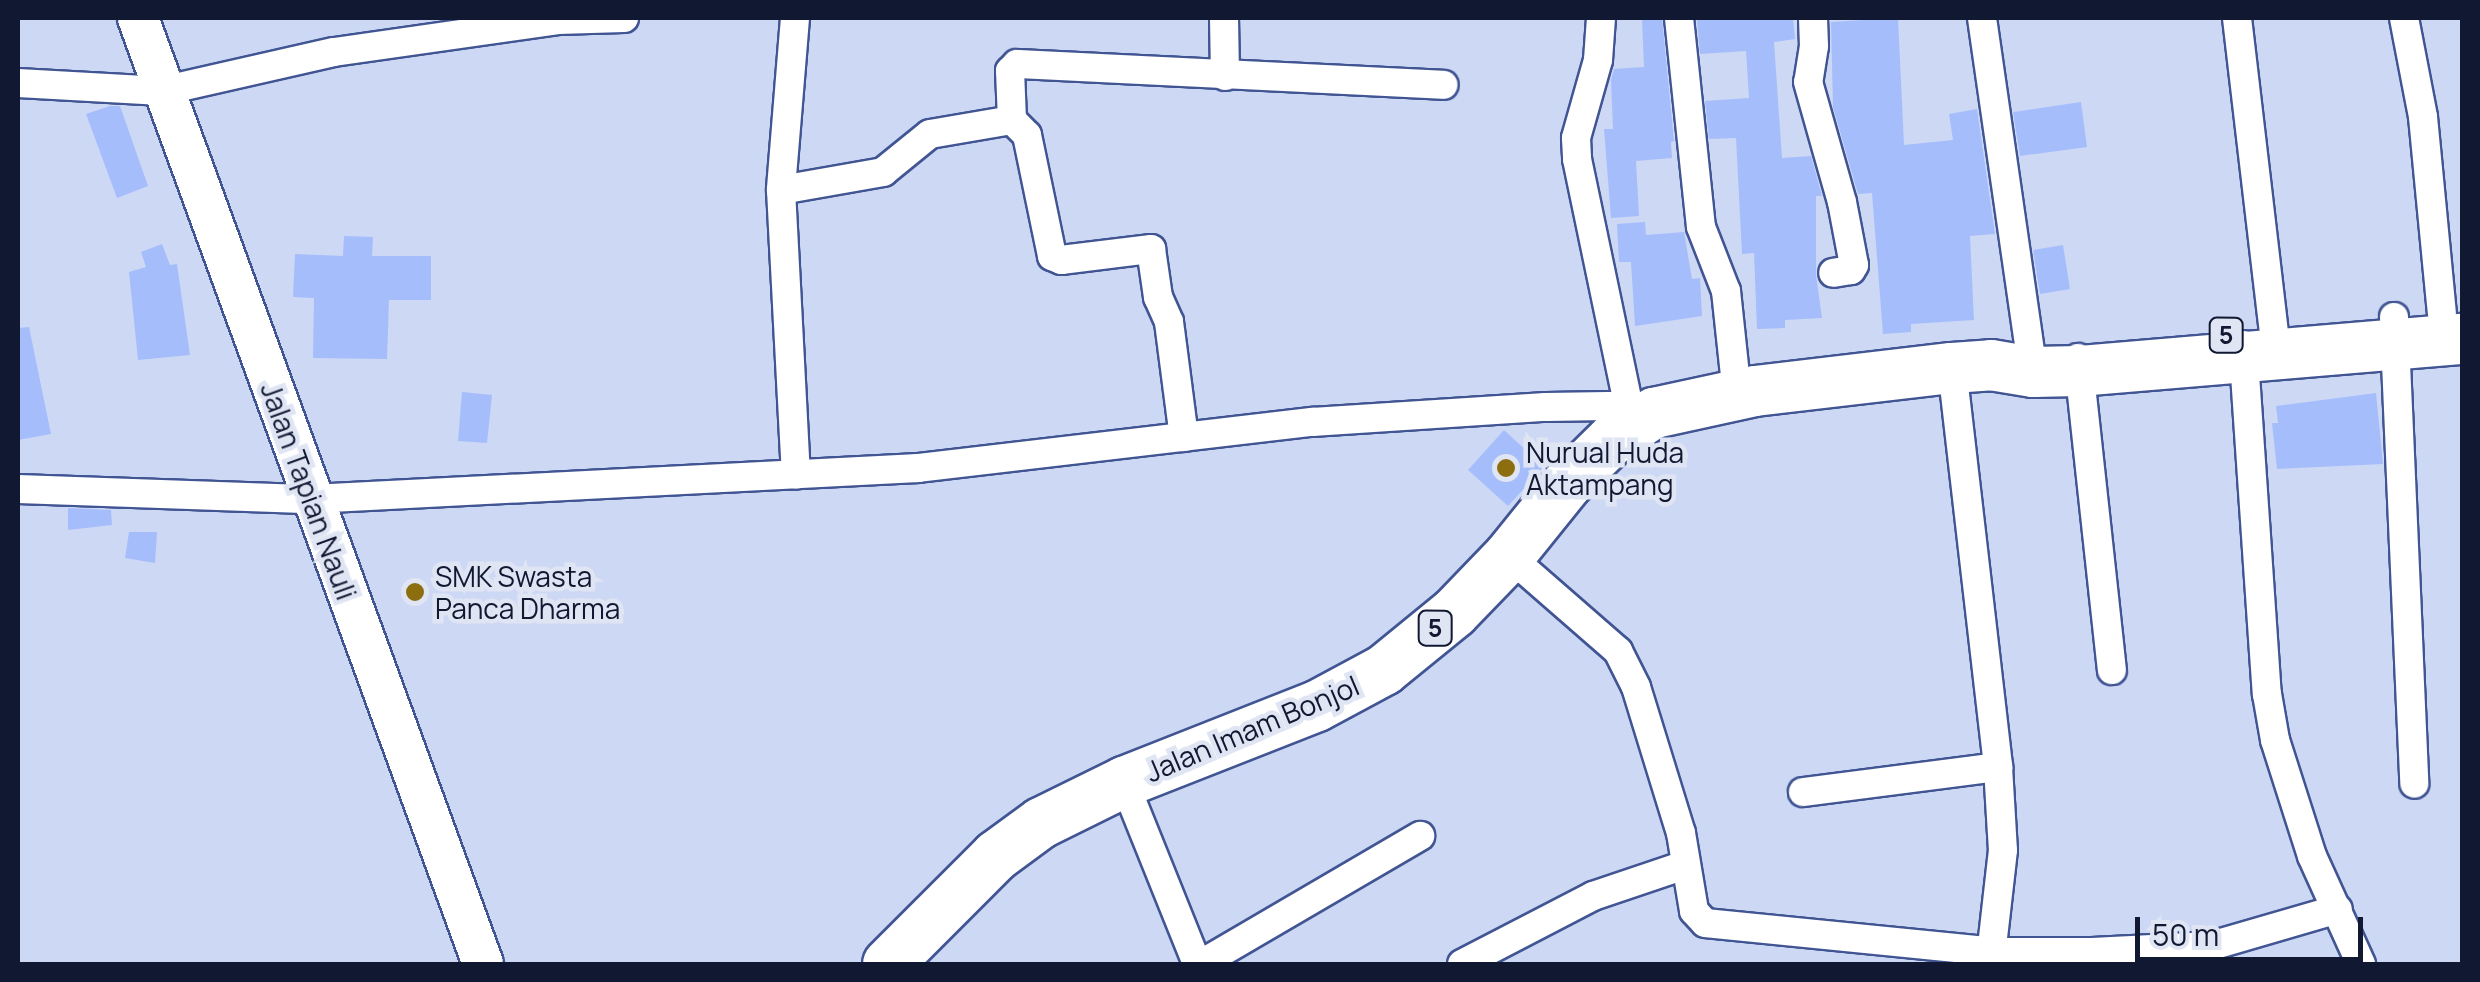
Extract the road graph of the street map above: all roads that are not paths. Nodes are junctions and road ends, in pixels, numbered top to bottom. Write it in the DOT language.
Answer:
graph roads {
  1 [pos="138,18"];
  2 [pos="624,18"];
  3 [pos="795,18"];
  4 [pos="1224,18"];
  5 [pos="1601,18"];
  6 [pos="1679,18"];
  7 [pos="1813,18"];
  8 [pos="1982,18"];
  9 [pos="2236,18"];
  10 [pos="2404,18"];
  11 [pos="558,19"];
  12 [pos="1225,76"];
  13 [pos="18,83"];
  14 [pos="1443,85"];
  15 [pos="162,90"];
  16 [pos="1012,120"];
  17 [pos="781,190"];
  18 [pos="1833,273"];
  19 [pos="2432,325"];
  20 [pos="2254,341"];
  21 [pos="2026,360"];
  22 [pos="1737,394"];
  23 [pos="1642,410"];
  24 [pos="1184,437"];
  25 [pos="796,474"];
  26 [pos="18,490"];
  27 [pos="311,499"];
  28 [pos="1509,556"];
  29 [pos="2112,670"];
  30 [pos="1998,767"];
  31 [pos="1124,782"];
  32 [pos="2414,784"];
  33 [pos="1804,792"];
  34 [pos="1420,836"];
  35 [pos="1685,865"];
  36 [pos="2338,908"];
  37 [pos="2213,955"];
  38 [pos="1992,958"];
  39 [pos="2092,958"];
  40 [pos="483,964"];
  41 [pos="888,964"];
  42 [pos="1199,964"];
  43 [pos="1462,964"];
  44 [pos="2360,964"];
  1 -- 15 [label="main road, Jalan Tapian Nauli"];
  2 -- 11 [label="street"];
  3 -- 17 [label="street"];
  4 -- 12 [label="street"];
  5 -- 23 [label="street"];
  6 -- 22 [label="street"];
  7 -- 18 [label="street"];
  8 -- 21 [label="street"];
  9 -- 20 [label="street"];
  10 -- 19 [label="street"];
  11 -- 15 [label="street"];
  12 -- 14 [label="street"];
  12 -- 16 [label="street"];
  13 -- 15 [label="street"];
  15 -- 27 [label="main road, Jalan Tapian Nauli"];
  16 -- 17 [label="street"];
  16 -- 24 [label="street"];
  17 -- 25 [label="street"];
  19 -- 20 [label="highway, Jalan Imam Bonjol / 5"];
  19 -- 32 [label="street"];
  20 -- 21 [label="highway, Jalan Imam Bonjol / 5"];
  20 -- 36 [label="street"];
  21 -- 22 [label="highway, Jalan Imam Bonjol / 5"];
  21 -- 29 [label="street"];
  21 -- 30 [label="street"];
  22 -- 23 [label="highway, Jalan Imam Bonjol / 5"];
  23 -- 24 [label="street"];
  23 -- 28 [label="highway, Jalan Imam Bonjol / 5"];
  24 -- 25 [label="street"];
  25 -- 27 [label="street"];
  26 -- 27 [label="street"];
  27 -- 40 [label="main road, Jalan Tapian Nauli"];
  28 -- 31 [label="highway, Jalan Imam Bonjol / 5"];
  28 -- 35 [label="street"];
  30 -- 33 [label="street"];
  30 -- 38 [label="street"];
  31 -- 41 [label="highway, Jalan Imam Bonjol / 5"];
  31 -- 42 [label="street"];
  34 -- 42 [label="street"];
  35 -- 38 [label="street"];
  35 -- 43 [label="street"];
  36 -- 37 [label="street"];
  36 -- 44 [label="street"];
  37 -- 39 [label="street"];
  38 -- 39 [label="street"];
}
